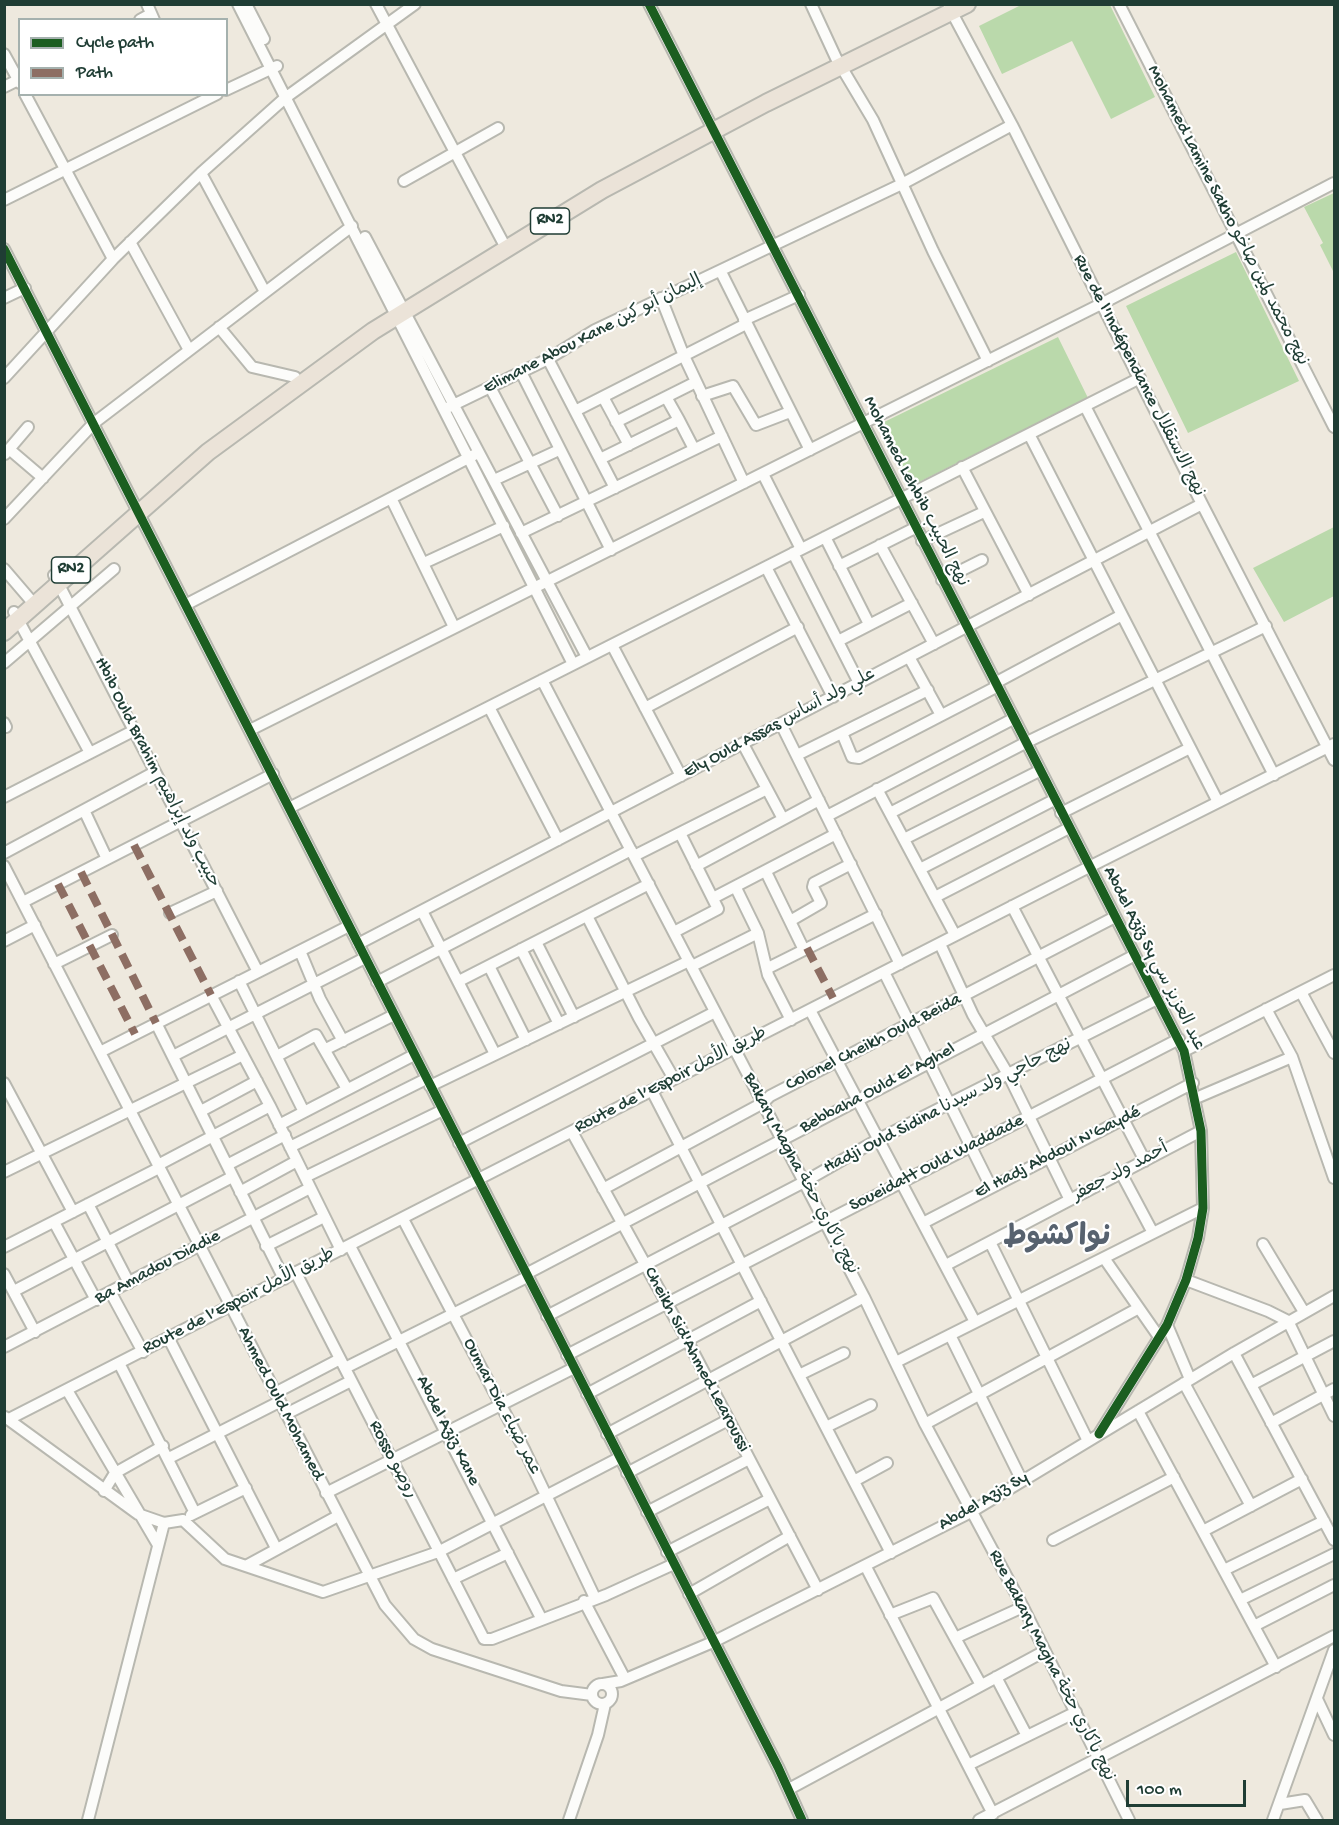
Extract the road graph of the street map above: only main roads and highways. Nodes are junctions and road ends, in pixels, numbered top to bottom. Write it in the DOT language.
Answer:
graph roads {
  1 [pos="952,6"];
  2 [pos="398,310"];
  3 [pos="137,507"];
  4 [pos="12,617"];
  5 [pos="4,632"];
  1 -- 2 [label="highway, RN2"];
  2 -- 3 [label="highway, RN2"];
  2 -- 3 [label="highway, RN2"];
  3 -- 4 [label="highway, RN2"];
  4 -- 5 [label="highway, RN2"];
}
